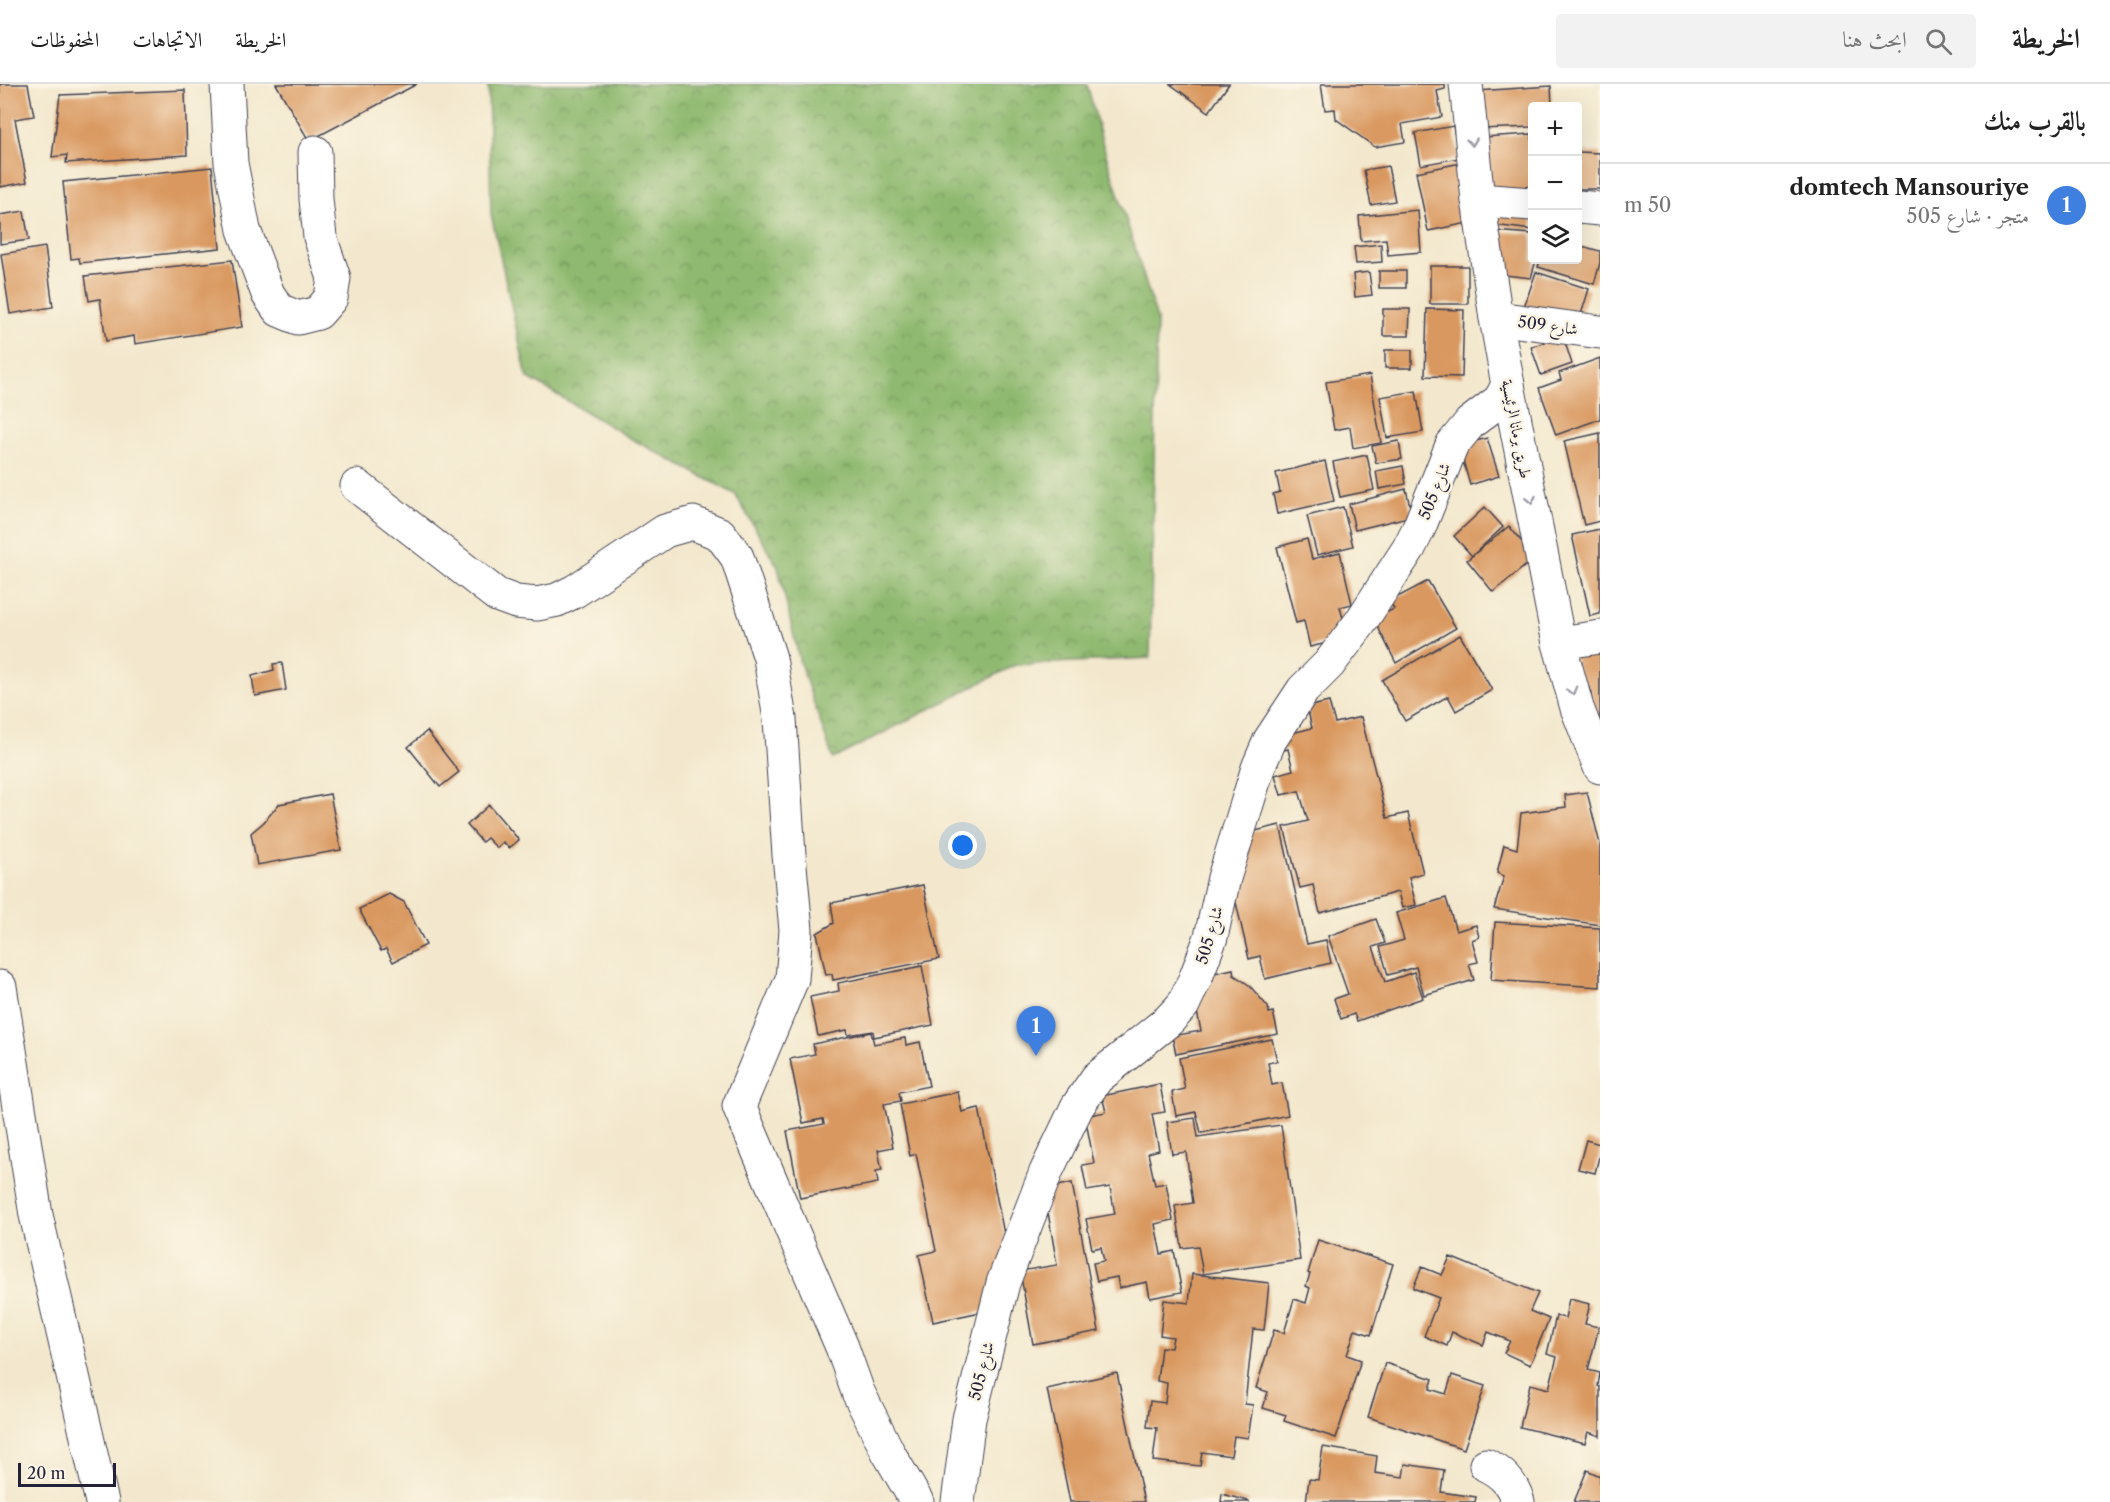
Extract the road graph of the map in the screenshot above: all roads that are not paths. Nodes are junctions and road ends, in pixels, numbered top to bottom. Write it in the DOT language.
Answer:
graph roads {
  1 [pos="227,84"];
  2 [pos="1466,84"];
  3 [pos="315,152"];
  4 [pos="1479,200"];
  5 [pos="1528,204"];
  6 [pos="1582,207"];
  7 [pos="1600,209"];
  8 [pos="1496,318"];
  9 [pos="1600,332"];
  10 [pos="1508,385"];
  11 [pos="357,486"];
  12 [pos="1600,637"];
  13 [pos="1559,643"];
  14 [pos="1600,767"];
  15 [pos="0,987"];
  16 [pos="1486,1465"];
  17 [pos="102,1502"];
  18 [pos="917,1502"];
  19 [pos="958,1502"];
  20 [pos="1518,1502"];
  1 -- 3 [label="street"];
  2 -- 4 [label="street, طريق برمانا الرئيسية, one-way"];
  4 -- 5 [label="street"];
  4 -- 8 [label="street, طريق برمانا الرئيسية"];
  6 -- 7 [label="street"];
  8 -- 9 [label="street, شارع 509"];
  8 -- 10 [label="street, طريق برمانا الرئيسية"];
  10 -- 13 [label="street, طريق برمانا الرئيسية, one-way"];
  10 -- 19 [label="street, شارع 505"];
  11 -- 18 [label="street"];
  12 -- 13 [label="street"];
  13 -- 14 [label="street, طريق برمانا الرئيسية, one-way"];
  15 -- 17 [label="street"];
  16 -- 20 [label="street"];
}
